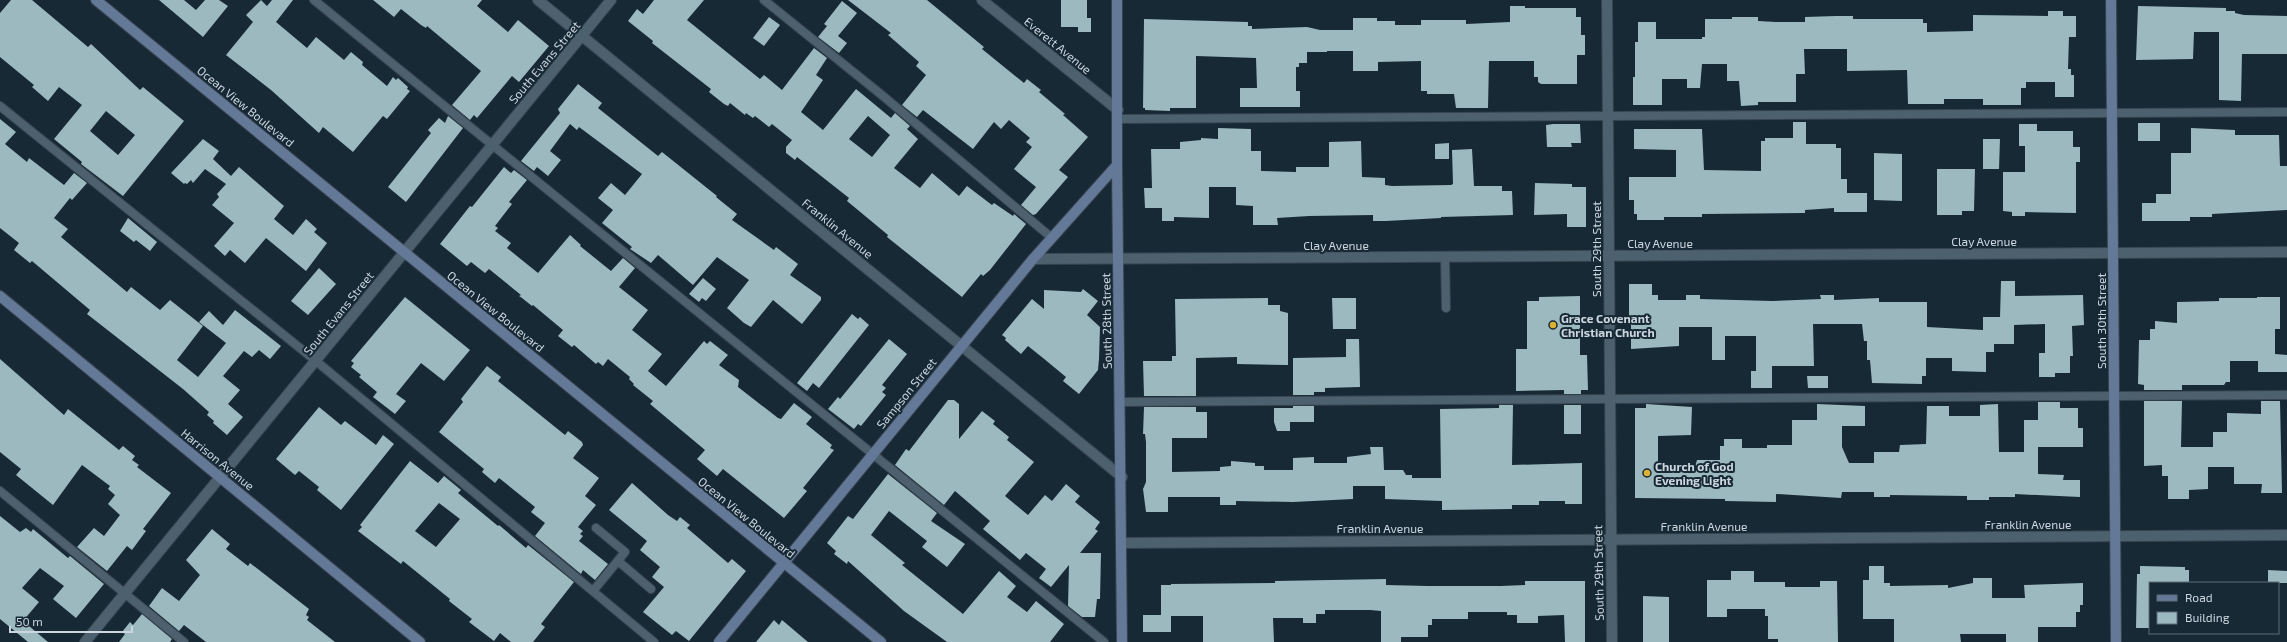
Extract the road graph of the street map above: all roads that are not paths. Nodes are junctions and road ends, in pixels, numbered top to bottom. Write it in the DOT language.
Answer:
graph roads {
  1 [pos="96,0"];
  2 [pos="314,0"];
  3 [pos="538,0"];
  4 [pos="611,0"];
  5 [pos="764,0"];
  6 [pos="982,0"];
  7 [pos="1117,0"];
  8 [pos="1607,0"];
  9 [pos="2112,0"];
  10 [pos="582,36"];
  11 [pos="0,106"];
  12 [pos="2287,112"];
  13 [pos="2112,113"];
  14 [pos="1118,115"];
  15 [pos="1608,116"];
  16 [pos="493,144"];
  17 [pos="1117,165"];
  18 [pos="1052,238"];
  19 [pos="2287,252"];
  20 [pos="404,253"];
  21 [pos="2114,253"];
  22 [pos="1609,256"];
  23 [pos="1446,257"];
  24 [pos="1033,259"];
  25 [pos="1118,259"];
  26 [pos="0,296"];
  27 [pos="1446,308"];
  28 [pos="962,346"];
  29 [pos="316,361"];
  30 [pos="2115,395"];
  31 [pos="2287,395"];
  32 [pos="1610,398"];
  33 [pos="1121,402"];
  34 [pos="872,454"];
  35 [pos="220,477"];
  36 [pos="1122,477"];
  37 [pos="0,491"];
  38 [pos="596,528"];
  39 [pos="2287,535"];
  40 [pos="2116,536"];
  41 [pos="1610,540"];
  42 [pos="1122,543"];
  43 [pos="618,561"];
  44 [pos="783,564"];
  45 [pos="651,589"];
  46 [pos="593,591"];
  47 [pos="126,593"];
  48 [pos="85,642"];
  49 [pos="184,642"];
  50 [pos="420,642"];
  51 [pos="654,642"];
  52 [pos="718,642"];
  53 [pos="881,642"];
  54 [pos="1104,642"];
  55 [pos="1122,642"];
  56 [pos="1612,642"];
  57 [pos="2116,642"];
  1 -- 20 [label="street, Ocean View Boulevard"];
  2 -- 16 [label="lane"];
  3 -- 10 [label="street, Franklin Avenue"];
  4 -- 10 [label="street, South Evans Street"];
  5 -- 18 [label="lane"];
  6 -- 14 [label="street, Everett Avenue"];
  7 -- 14 [label="street, South 28th Street"];
  8 -- 15 [label="street, South 29th Street"];
  9 -- 13 [label="street, South 30th Street"];
  10 -- 16 [label="street, South Evans Street"];
  10 -- 28 [label="street, Franklin Avenue"];
  11 -- 29 [label="lane"];
  12 -- 13 [label="lane"];
  13 -- 15 [label="lane"];
  13 -- 21 [label="street, South 30th Street"];
  14 -- 15 [label="lane"];
  14 -- 17 [label="street, South 28th Street"];
  15 -- 22 [label="street, South 29th Street"];
  16 -- 20 [label="street, South Evans Street"];
  16 -- 34 [label="lane"];
  17 -- 18 [label="street, Sampson Street"];
  17 -- 25 [label="street, South 28th Street"];
  18 -- 24 [label="street, Sampson Street"];
  19 -- 21 [label="street, Clay Avenue"];
  20 -- 29 [label="street, South Evans Street"];
  20 -- 44 [label="street, Ocean View Boulevard"];
  21 -- 22 [label="street, Clay Avenue"];
  21 -- 30 [label="street, South 30th Street"];
  22 -- 23 [label="street, Clay Avenue"];
  22 -- 32 [label="street, South 29th Street"];
  23 -- 25 [label="street, Clay Avenue"];
  23 -- 27 [label="lane"];
  24 -- 25 [label="street, Clay Avenue"];
  24 -- 28 [label="street, Sampson Street"];
  25 -- 33 [label="street, South 28th Street"];
  26 -- 35 [label="street, Harrison Avenue"];
  28 -- 34 [label="street, Sampson Street"];
  28 -- 36 [label="street, Franklin Avenue"];
  29 -- 35 [label="street, South Evans Street"];
  29 -- 46 [label="lane"];
  30 -- 31 [label="lane"];
  30 -- 32 [label="lane"];
  30 -- 40 [label="street, South 30th Street"];
  32 -- 33 [label="lane"];
  32 -- 41 [label="street, South 29th Street"];
  33 -- 36 [label="street, South 28th Street"];
  34 -- 44 [label="street, Sampson Street"];
  34 -- 54 [label="lane"];
  35 -- 47 [label="street, South Evans Street"];
  35 -- 50 [label="street, Harrison Avenue"];
  36 -- 42 [label="street, South 28th Street"];
  37 -- 47 [label="lane"];
  38 -- 43 [label="lane"];
  39 -- 40 [label="street, Franklin Avenue"];
  40 -- 41 [label="street, Franklin Avenue"];
  40 -- 57 [label="street, South 30th Street"];
  41 -- 42 [label="street, Franklin Avenue"];
  41 -- 56 [label="street, South 29th Street"];
  42 -- 55 [label="street, South 28th Street"];
  43 -- 45 [label="lane"];
  43 -- 46 [label="lane"];
  44 -- 52 [label="street, Sampson Street"];
  44 -- 53 [label="street, Ocean View Boulevard"];
  46 -- 51 [label="lane"];
  47 -- 48 [label="street, South Evans Street"];
  47 -- 49 [label="lane"];
}
